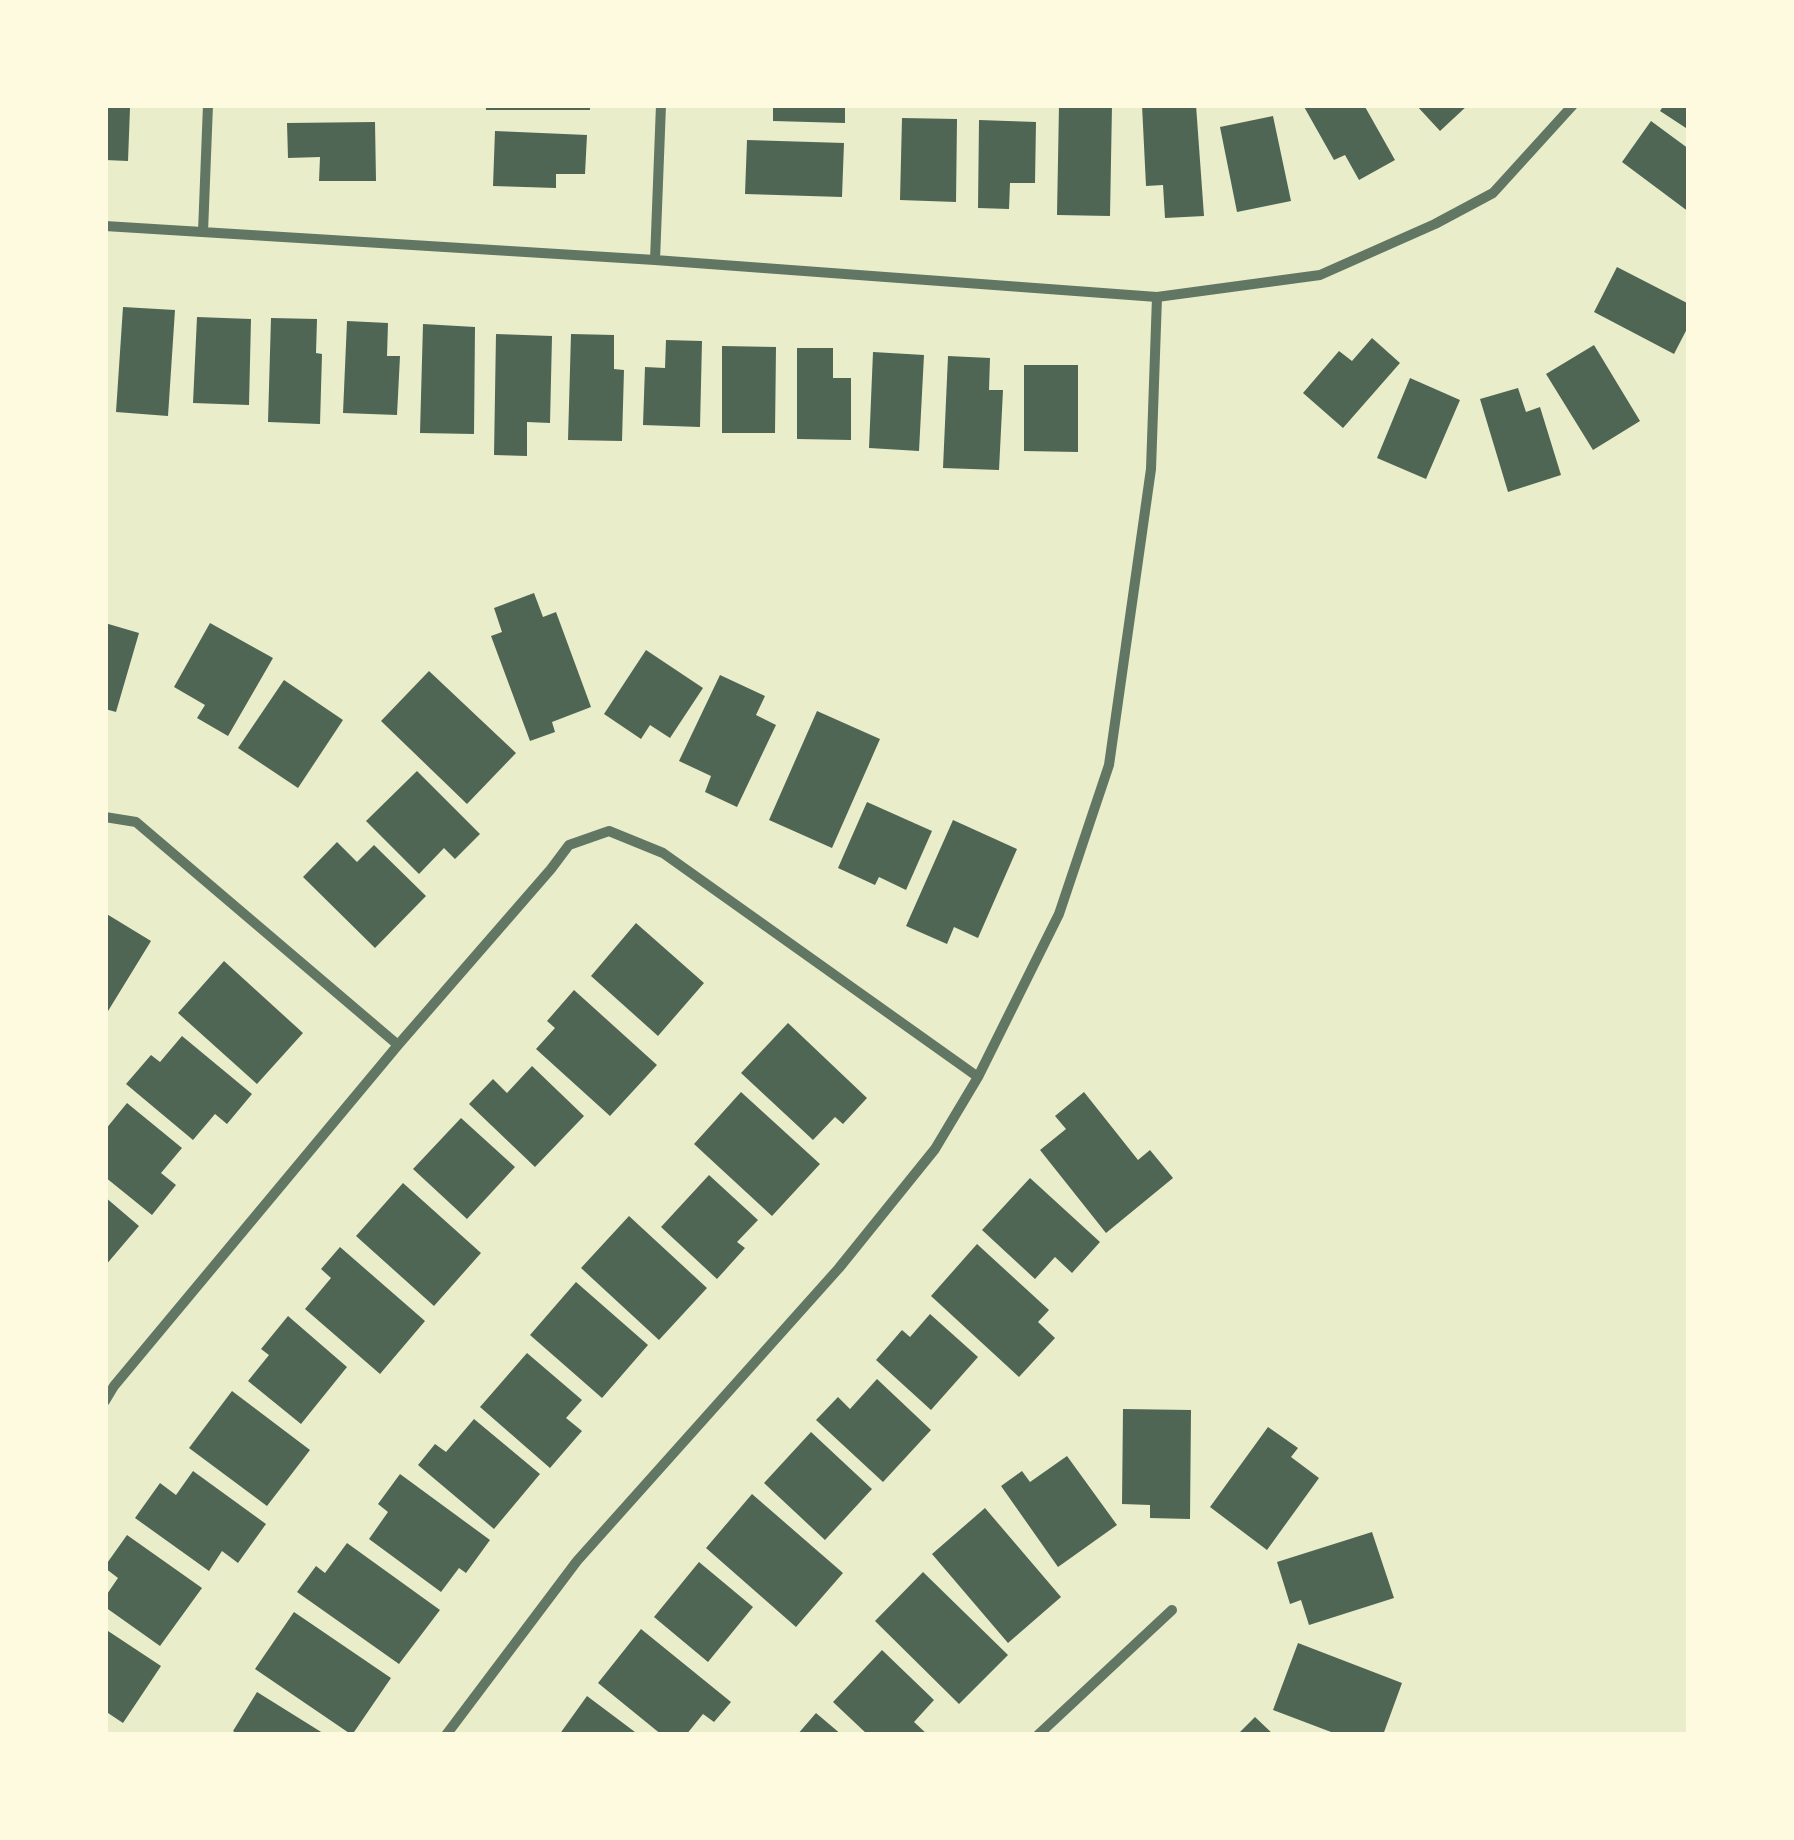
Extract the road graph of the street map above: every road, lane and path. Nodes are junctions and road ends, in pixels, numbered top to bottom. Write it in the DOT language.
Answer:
graph roads {
  1 [pos="208,105"];
  2 [pos="661,105"];
  3 [pos="1573,105"];
  4 [pos="105,226"];
  5 [pos="203,232"];
  6 [pos="655,260"];
  7 [pos="1157,296"];
  8 [pos="105,817"];
  9 [pos="398,1045"];
  10 [pos="978,1077"];
  11 [pos="105,1401"];
  12 [pos="1172,1610"];
  13 [pos="446,1735"];
  14 [pos="1038,1735"];
  1 -- 5 [label="street"];
  2 -- 6 [label="street"];
  3 -- 7 [label="street"];
  4 -- 5 [label="street"];
  5 -- 6 [label="street"];
  6 -- 7 [label="street"];
  7 -- 10 [label="street"];
  8 -- 9 [label="street"];
  9 -- 10 [label="street"];
  9 -- 11 [label="street"];
  10 -- 13 [label="street"];
  12 -- 14 [label="street"];
}
